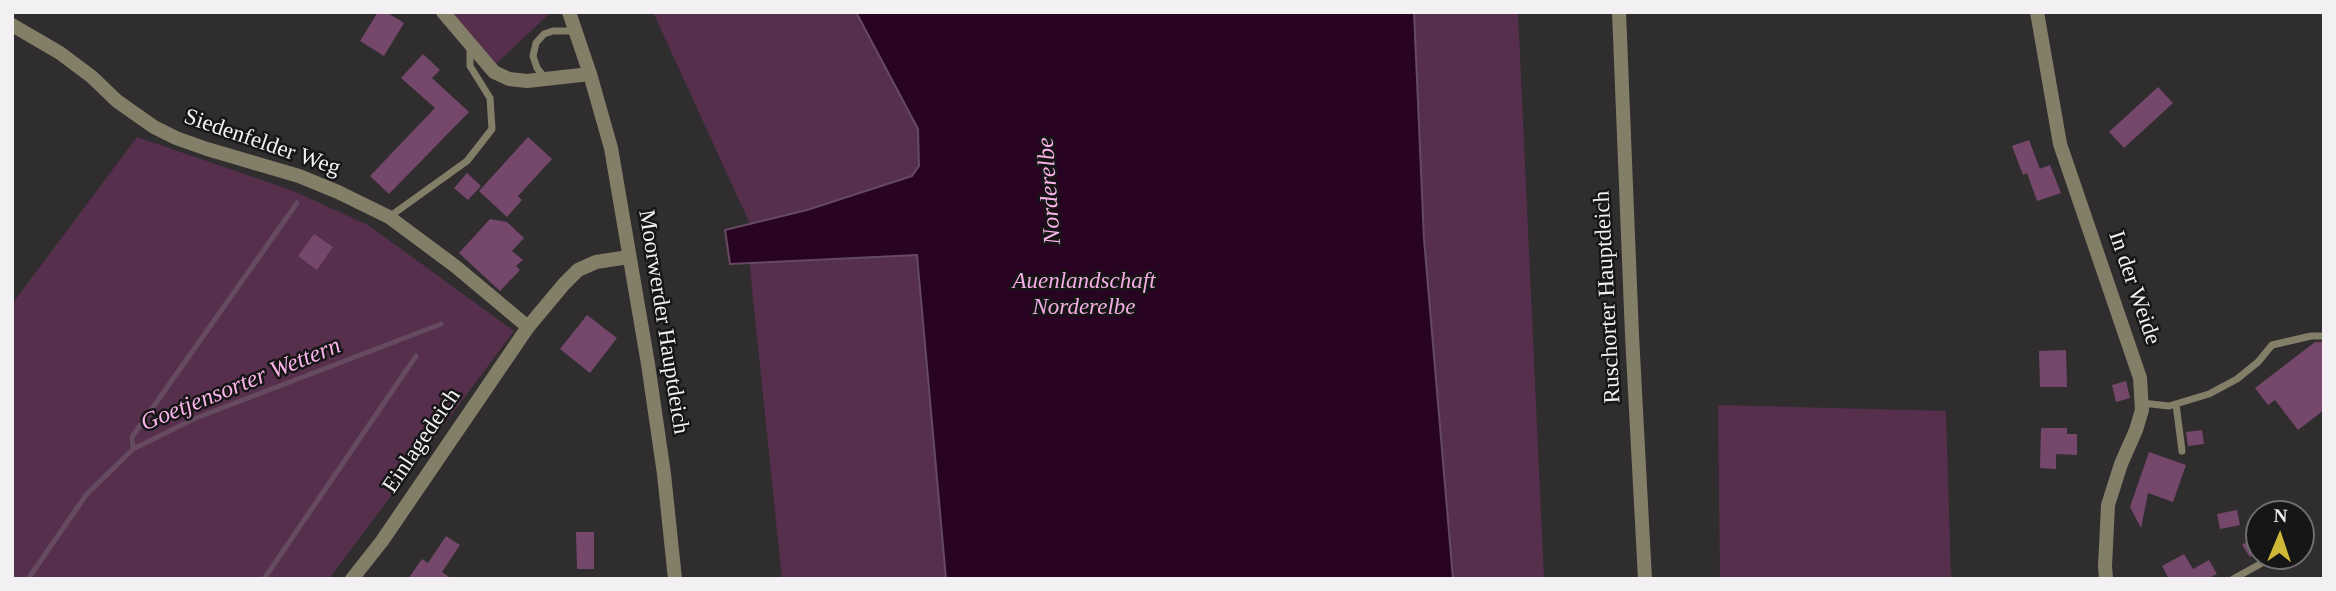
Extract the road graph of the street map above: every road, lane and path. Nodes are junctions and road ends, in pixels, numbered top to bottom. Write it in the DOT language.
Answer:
graph roads {
  1 [pos="443,12"];
  2 [pos="569,12"];
  3 [pos="1619,12"];
  4 [pos="2036,12"];
  5 [pos="12,25"];
  6 [pos="576,31"];
  7 [pos="469,43"];
  8 [pos="590,75"];
  9 [pos="547,80"];
  10 [pos="389,217"];
  11 [pos="629,257"];
  12 [pos="528,327"];
  13 [pos="2324,336"];
  14 [pos="2141,403"];
  15 [pos="2176,404"];
  16 [pos="2182,451"];
  17 [pos="2249,570"];
  18 [pos="352,579"];
  19 [pos="675,579"];
  20 [pos="1645,579"];
  21 [pos="2106,579"];
  22 [pos="2233,579"];
  1 -- 7 [label="street"];
  2 -- 6 [label="street"];
  3 -- 20 [label="street, Ruschorter Hauptdeich"];
  4 -- 14 [label="street, In der Weide"];
  5 -- 10 [label="street, Siedenfelder Weg"];
  6 -- 8 [label="street"];
  6 -- 9 [label="lane"];
  7 -- 9 [label="street"];
  7 -- 10 [label="lane"];
  8 -- 9 [label="street"];
  8 -- 11 [label="street, Moorwerder Hauptdeich"];
  10 -- 12 [label="street, Siedenfelder Weg"];
  11 -- 12 [label="street"];
  11 -- 19 [label="street, Moorwerder Hauptdeich"];
  12 -- 18 [label="street, Einlagedeich"];
  13 -- 15 [label="lane"];
  14 -- 15 [label="lane"];
  14 -- 21 [label="street, In der Weide"];
  15 -- 16 [label="lane"];
  17 -- 22 [label="lane"];
}
